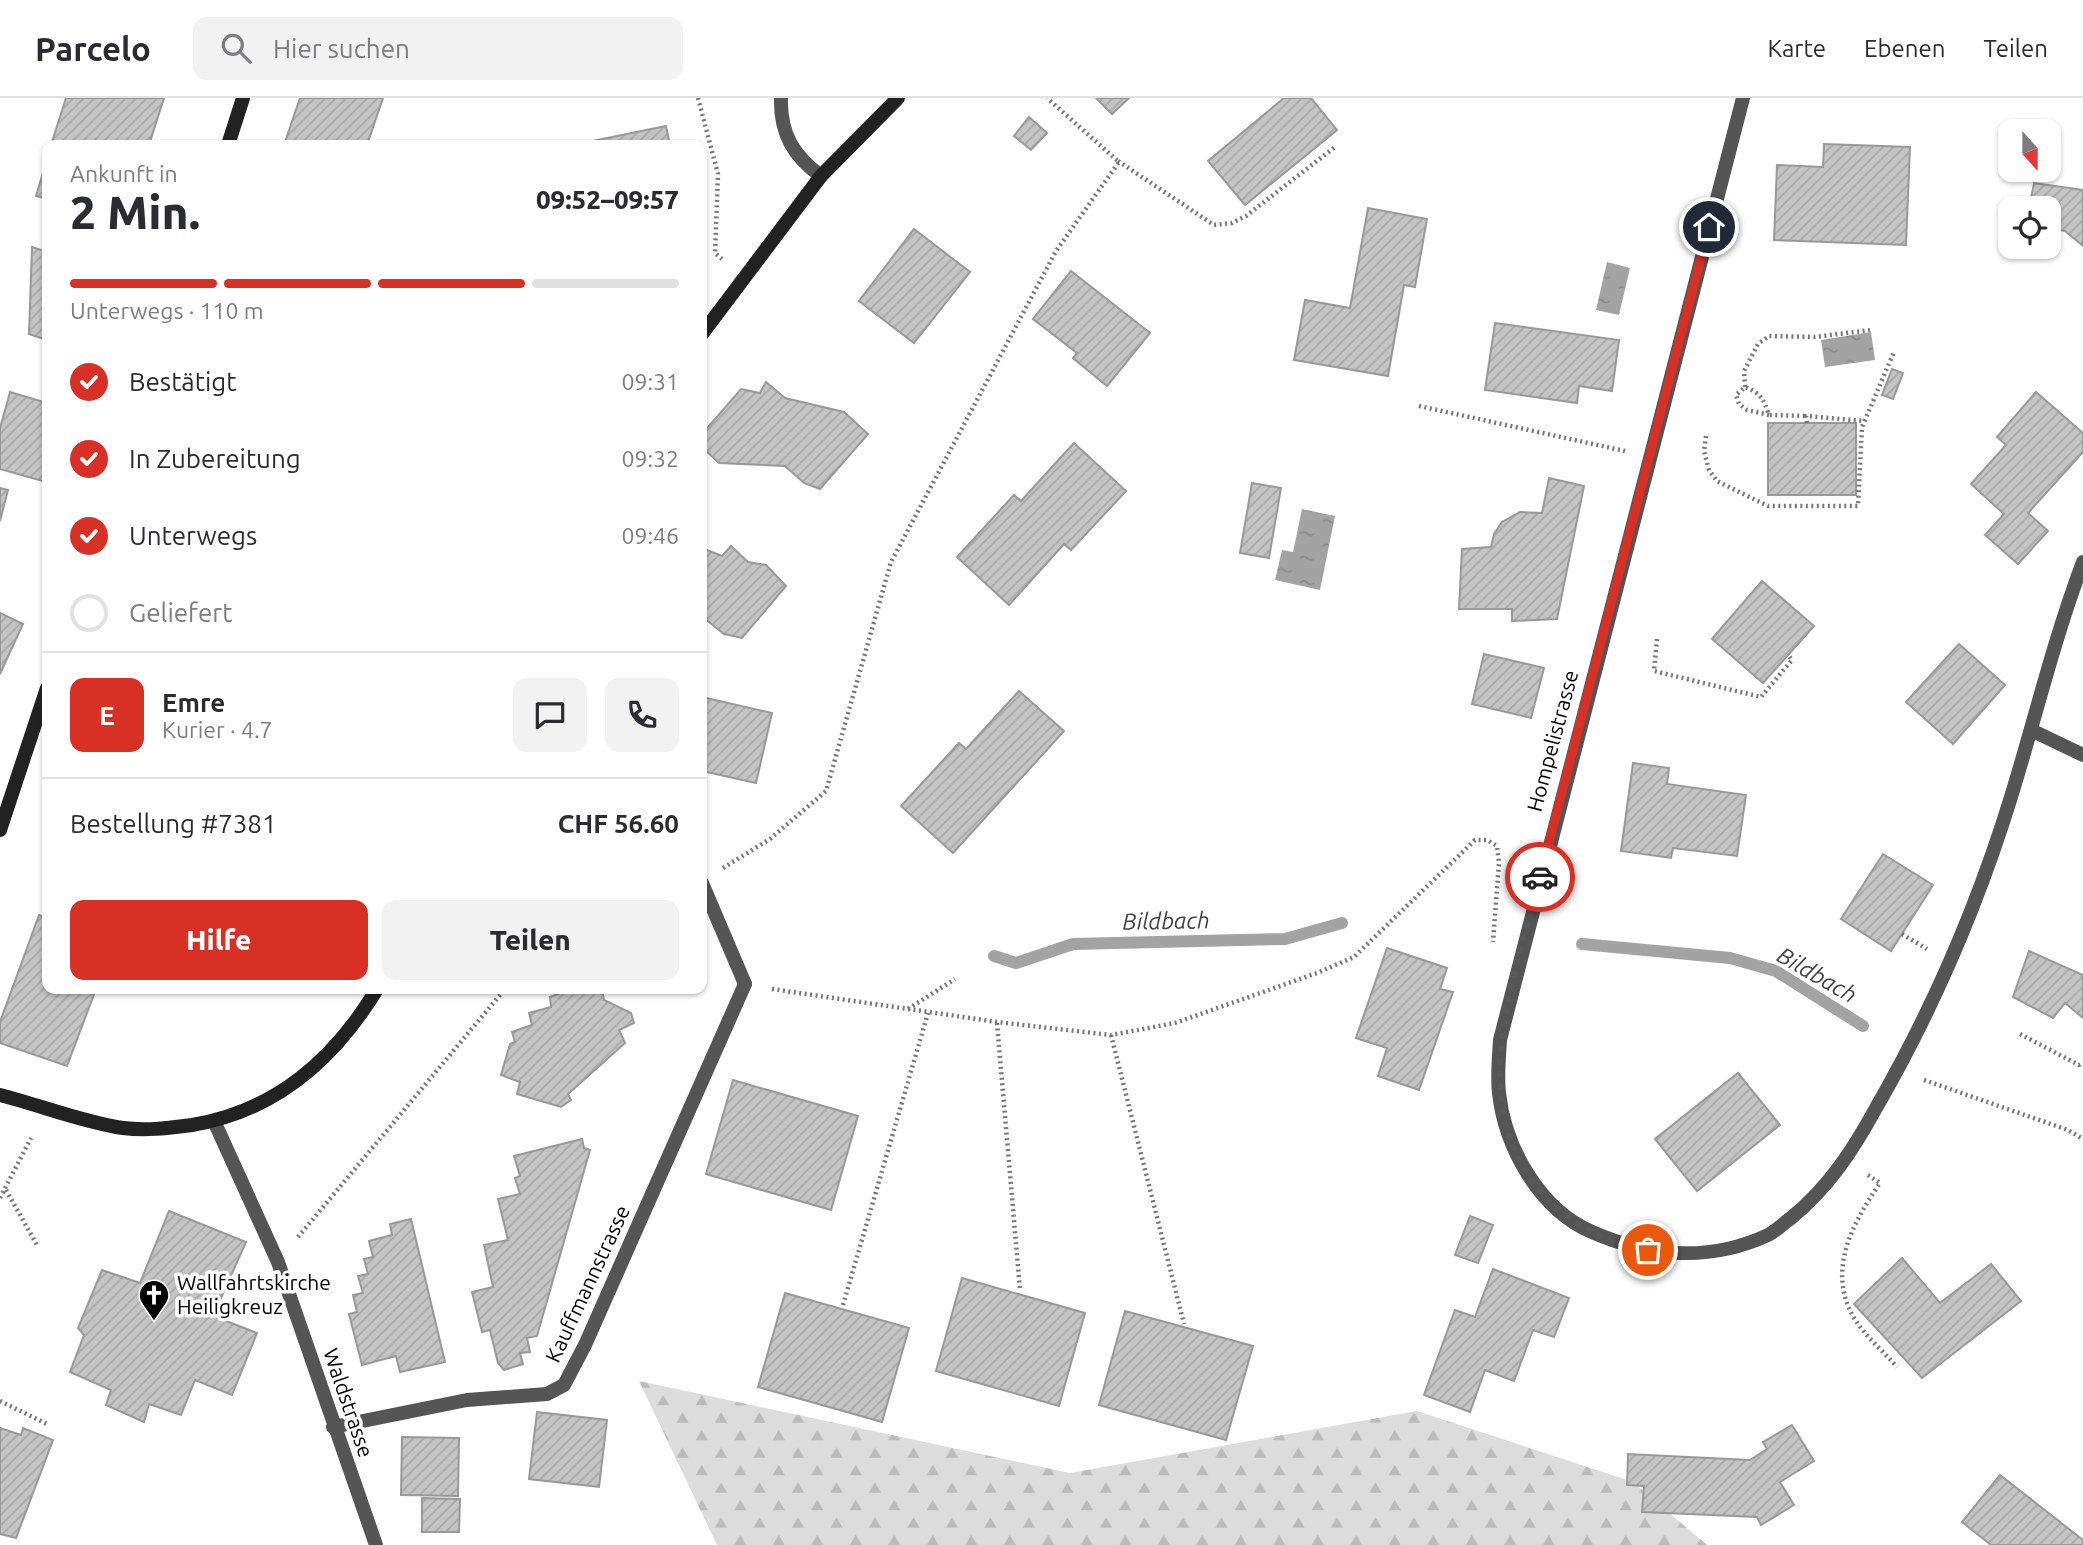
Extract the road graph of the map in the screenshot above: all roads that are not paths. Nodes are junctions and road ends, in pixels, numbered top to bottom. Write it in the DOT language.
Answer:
graph roads {
  1 [pos="243,98"];
  2 [pos="781,98"];
  3 [pos="898,98"];
  4 [pos="1743,98"];
  5 [pos="230,140"];
  6 [pos="821,176"];
  7 [pos="707,327"];
  8 [pos="2083,562"];
  9 [pos="42,703"];
  10 [pos="2031,730"];
  11 [pos="2083,755"];
  12 [pos="0,830"];
  13 [pos="707,894"];
  14 [pos="374,994"];
  15 [pos="0,1095"];
  16 [pos="214,1121"];
  17 [pos="333,1427"];
  18 [pos="376,1545"];
  1 -- 5 [label="street"];
  2 -- 6 [label="street"];
  3 -- 6 [label="street"];
  4 -- 10 [label="street, Hompelistrasse"];
  6 -- 7 [label="street"];
  8 -- 10 [label="street, Hompelistrasse"];
  9 -- 12 [label="street"];
  10 -- 11 [label="street"];
  13 -- 17 [label="street, Kauffmannstrasse"];
  14 -- 16 [label="street"];
  15 -- 16 [label="street"];
  16 -- 17 [label="street, Waldstrasse"];
  17 -- 18 [label="street, Waldstrasse"];
}
